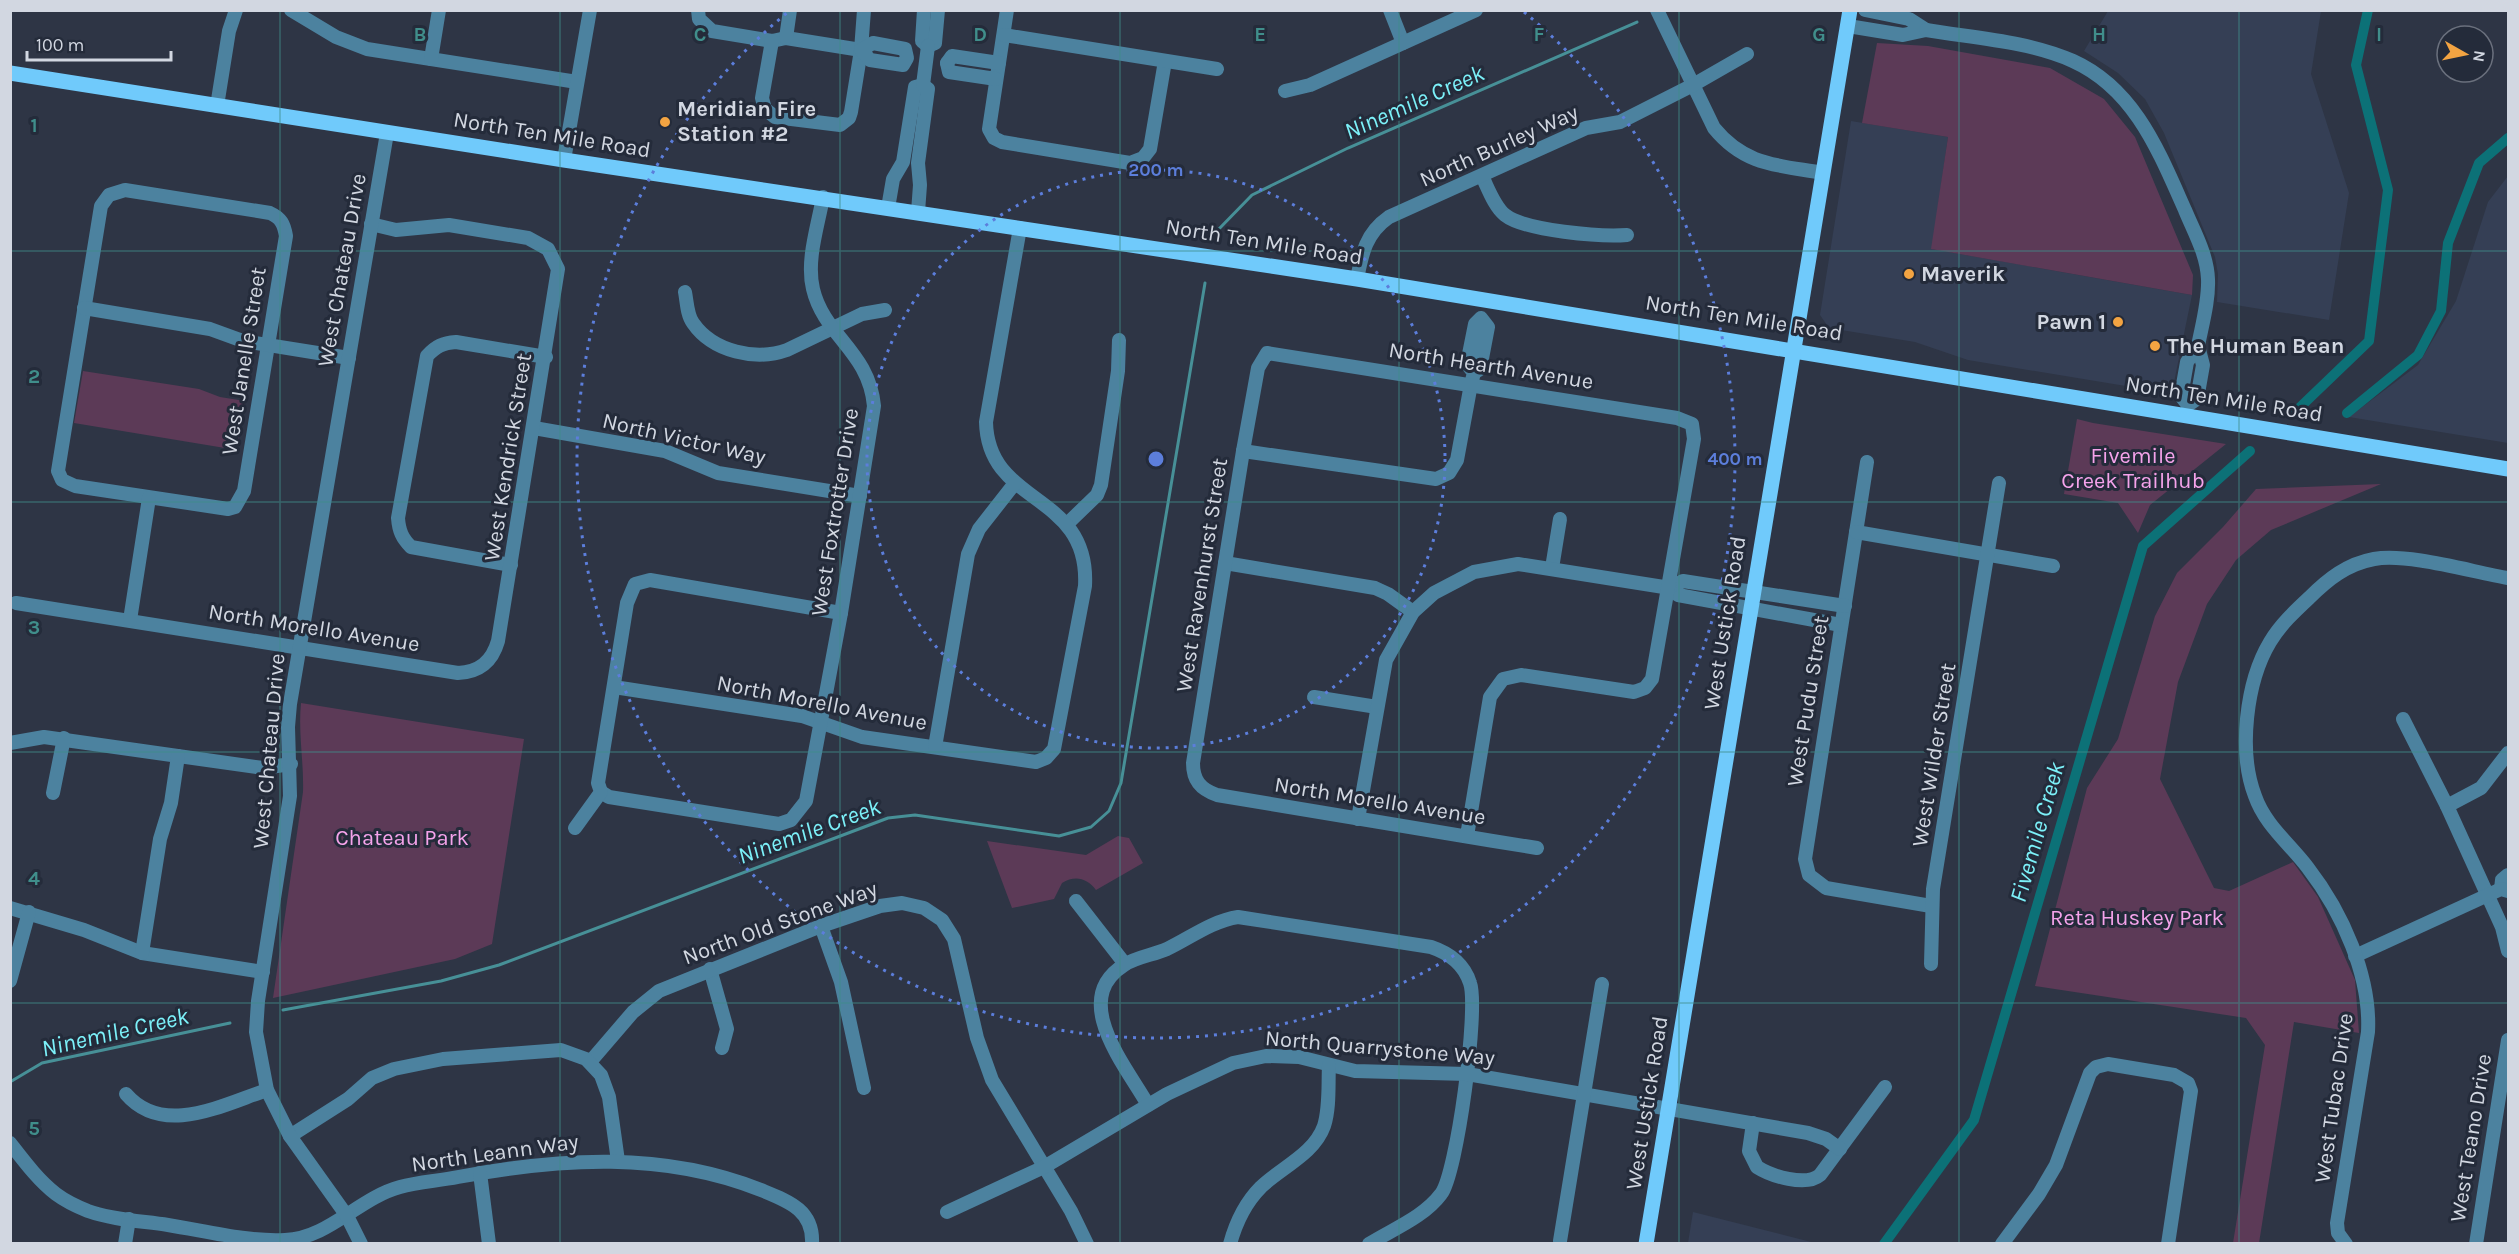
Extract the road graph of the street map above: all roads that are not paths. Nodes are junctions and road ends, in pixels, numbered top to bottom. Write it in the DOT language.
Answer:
graph roads {
  1 [pos="236,10"];
  2 [pos="291,10"];
  3 [pos="439,10"];
  4 [pos="590,10"];
  5 [pos="698,10"];
  6 [pos="790,10"];
  7 [pos="864,10"];
  8 [pos="924,10"];
  9 [pos="938,10"];
  10 [pos="1007,10"];
  11 [pos="1390,10"];
  12 [pos="1476,10"];
  13 [pos="1657,10"];
  14 [pos="1865,10"];
  15 [pos="1849,18"];
  16 [pos="1926,30"];
  17 [pos="1004,35"];
  18 [pos="779,39"];
  19 [pos="1403,43"];
  20 [pos="928,46"];
  21 [pos="861,50"];
  22 [pos="1747,54"];
  23 [pos="431,59"];
  24 [pos="926,60"];
  25 [pos="1165,61"];
  26 [pos="947,63"];
  27 [pos="999,63"];
  28 [pos="1217,69"];
  29 [pos="10,73"];
  30 [pos="996,80"];
  31 [pos="577,82"];
  32 [pos="923,85"];
  33 [pos="1693,85"];
  34 [pos="1285,91"];
  35 [pos="217,106"];
  36 [pos="387,133"];
  37 [pos="564,160"];
  38 [pos="1823,173"];
  39 [pos="1482,176"];
  40 [pos="823,197"];
  41 [pos="888,207"];
  42 [pos="918,212"];
  43 [pos="371,224"];
  44 [pos="1020,228"];
  45 [pos="1627,235"];
  46 [pos="1357,279"];
  47 [pos="685,292"];
  48 [pos="1484,299"];
  49 [pos="84,308"];
  50 [pos="885,310"];
  51 [pos="833,328"];
  52 [pos="1119,340"];
  53 [pos="268,345"];
  54 [pos="1794,349"];
  55 [pos="1267,352"];
  56 [pos="546,357"];
  57 [pos="349,358"];
  58 [pos="1472,379"];
  59 [pos="2187,410"];
  60 [pos="534,428"];
  61 [pos="1243,451"];
  62 [pos="1867,462"];
  63 [pos="2508,469"];
  64 [pos="1015,483"];
  65 [pos="1999,483"];
  66 [pos="860,496"];
  67 [pos="149,498"];
  68 [pos="1560,519"];
  69 [pos="1067,524"];
  70 [pos="1856,532"];
  71 [pos="1988,554"];
  72 [pos="1225,563"];
  73 [pos="511,566"];
  74 [pos="2053,566"];
  75 [pos="1552,568"];
  76 [pos="2508,578"];
  77 [pos="1670,588"];
  78 [pos="1753,591"];
  79 [pos="16,603"];
  80 [pos="1845,606"];
  81 [pos="1750,608"];
  82 [pos="1413,612"];
  83 [pos="841,613"];
  84 [pos="130,620"];
  85 [pos="1841,625"];
  86 [pos="300,646"];
  87 [pos="489,661"];
  88 [pos="614,687"];
  89 [pos="1314,697"];
  90 [pos="1377,707"];
  91 [pos="2403,719"];
  92 [pos="822,721"];
  93 [pos="64,738"];
  94 [pos="10,744"];
  95 [pos="935,747"];
  96 [pos="2508,753"];
  97 [pos="178,756"];
  98 [pos="291,764"];
  99 [pos="601,792"];
  100 [pos="53,793"];
  101 [pos="1217,795"];
  102 [pos="2447,806"];
  103 [pos="1358,819"];
  104 [pos="575,828"];
  105 [pos="1467,837"];
  106 [pos="1537,848"];
  107 [pos="2508,875"];
  108 [pos="2504,890"];
  109 [pos="2487,896"];
  110 [pos="1076,901"];
  111 [pos="1931,906"];
  112 [pos="10,908"];
  113 [pos="29,912"];
  114 [pos="821,926"];
  115 [pos="2508,951"];
  116 [pos="142,953"];
  117 [pos="2355,956"];
  118 [pos="1125,964"];
  119 [pos="1931,964"];
  120 [pos="710,969"];
  121 [pos="263,972"];
  122 [pos="10,981"];
  123 [pos="1602,984"];
  124 [pos="2508,1040"];
  125 [pos="722,1048"];
  126 [pos="590,1062"];
  127 [pos="1329,1065"];
  128 [pos="1467,1074"];
  129 [pos="1885,1087"];
  130 [pos="864,1088"];
  131 [pos="267,1090"];
  132 [pos="126,1094"];
  133 [pos="1584,1095"];
  134 [pos="1148,1105"];
  135 [pos="1668,1109"];
  136 [pos="1753,1123"];
  137 [pos="290,1136"];
  138 [pos="10,1143"];
  139 [pos="1840,1149"];
  140 [pos="618,1161"];
  141 [pos="1044,1167"];
  142 [pos="480,1173"];
  143 [pos="947,1212"];
  144 [pos="347,1215"];
  145 [pos="129,1219"];
  146 [pos="1560,1241"];
  147 [pos="2344,1242"];
  148 [pos="125,1244"];
  149 [pos="361,1244"];
  150 [pos="489,1244"];
  151 [pos="812,1244"];
  152 [pos="1087,1244"];
  153 [pos="1230,1244"];
  154 [pos="1369,1244"];
  155 [pos="1646,1244"];
  156 [pos="2002,1244"];
  157 [pos="2168,1244"];
  158 [pos="2476,1244"];
  1 -- 35 [label="street"];
  2 -- 23 [label="street"];
  3 -- 23 [label="street"];
  4 -- 31 [label="street"];
  5 -- 18 [label="street"];
  6 -- 18 [label="street"];
  7 -- 21 [label="street"];
  8 -- 20 [label="street"];
  9 -- 20 [label="street"];
  10 -- 17 [label="street"];
  11 -- 19 [label="street"];
  12 -- 19 [label="street"];
  13 -- 33 [label="street"];
  14 -- 16 [label="street"];
  15 -- 16 [label="street"];
  15 -- 38 [label="main road, West Ustick Road"];
  16 -- 59 [label="street"];
  17 -- 25 [label="street"];
  17 -- 27 [label="street"];
  18 -- 21 [label="street"];
  18 -- 21 [label="street"];
  19 -- 34 [label="street"];
  20 -- 24 [label="street"];
  21 -- 24 [label="street"];
  22 -- 33 [label="street, North Burley Way"];
  23 -- 31 [label="street"];
  24 -- 26 [label="street"];
  24 -- 32 [label="street"];
  25 -- 28 [label="street"];
  25 -- 30 [label="street"];
  26 -- 27 [label="street"];
  26 -- 30 [label="street"];
  27 -- 30 [label="street"];
  29 -- 35 [label="main road, North Ten Mile Road"];
  31 -- 37 [label="street"];
  32 -- 41 [label="street"];
  32 -- 42 [label="street"];
  33 -- 38 [label="street"];
  33 -- 39 [label="street, North Burley Way"];
  35 -- 36 [label="main road, North Ten Mile Road"];
  36 -- 37 [label="main road, North Ten Mile Road"];
  36 -- 43 [label="street, West Chateau Drive"];
  37 -- 40 [label="main road, North Ten Mile Road"];
  38 -- 54 [label="main road, West Ustick Road"];
  39 -- 45 [label="street"];
  39 -- 46 [label="street, North Burley Way"];
  40 -- 41 [label="main road, North Ten Mile Road"];
  40 -- 51 [label="street, West Foxtrotter Drive"];
  41 -- 42 [label="main road, North Ten Mile Road"];
  42 -- 44 [label="main road, North Ten Mile Road"];
  43 -- 56 [label="street, West Kendrick Street"];
  43 -- 57 [label="street, West Chateau Drive"];
  44 -- 46 [label="main road, North Ten Mile Road"];
  44 -- 64 [label="street"];
  46 -- 48 [label="main road, North Ten Mile Road"];
  47 -- 51 [label="street"];
  48 -- 54 [label="main road, North Ten Mile Road"];
  48 -- 58 [label="street"];
  49 -- 53 [label="street"];
  49 -- 53 [label="street, West Janelle Street"];
  49 -- 67 [label="street"];
  50 -- 51 [label="street"];
  51 -- 66 [label="street, West Foxtrotter Drive"];
  52 -- 69 [label="street"];
  53 -- 57 [label="street"];
  53 -- 67 [label="street, West Janelle Street"];
  54 -- 59 [label="main road, North Ten Mile Road"];
  54 -- 78 [label="main road, West Ustick Road"];
  55 -- 58 [label="street, North Hearth Avenue"];
  55 -- 61 [label="street, West Ravenhurst Street"];
  56 -- 60 [label="street, West Kendrick Street"];
  56 -- 73 [label="street"];
  57 -- 86 [label="street, West Chateau Drive"];
  58 -- 61 [label="street"];
  58 -- 77 [label="street, North Hearth Avenue"];
  59 -- 63 [label="main road, North Ten Mile Road"];
  60 -- 66 [label="street, North Victor Way"];
  60 -- 73 [label="street, West Kendrick Street"];
  61 -- 72 [label="street, West Ravenhurst Street"];
  62 -- 70 [label="street, West Pudu Street"];
  64 -- 69 [label="street"];
  64 -- 95 [label="street"];
  65 -- 71 [label="street, West Wilder Street"];
  66 -- 83 [label="street, West Foxtrotter Drive"];
  67 -- 84 [label="street"];
  68 -- 75 [label="street"];
  69 -- 95 [label="street, North Morello Avenue"];
  70 -- 71 [label="street"];
  70 -- 80 [label="street, West Pudu Street"];
  71 -- 74 [label="street"];
  71 -- 111 [label="street, West Wilder Street"];
  72 -- 82 [label="street"];
  72 -- 101 [label="street, West Ravenhurst Street"];
  73 -- 87 [label="street, West Kendrick Street"];
  75 -- 77 [label="street"];
  75 -- 82 [label="street"];
  76 -- 117 [label="street, West Tubac Drive"];
  77 -- 78 [label="street"];
  77 -- 81 [label="street"];
  77 -- 105 [label="street"];
  78 -- 80 [label="street"];
  78 -- 81 [label="main road, West Ustick Road"];
  79 -- 84 [label="street, North Morello Avenue"];
  80 -- 85 [label="street, West Pudu Street"];
  81 -- 85 [label="street"];
  81 -- 135 [label="main road, West Ustick Road"];
  82 -- 90 [label="street"];
  83 -- 88 [label="street"];
  83 -- 92 [label="street, West Foxtrotter Drive"];
  84 -- 86 [label="street, North Morello Avenue"];
  85 -- 111 [label="street, West Pudu Street"];
  86 -- 87 [label="street, North Morello Avenue"];
  86 -- 98 [label="street, West Chateau Drive"];
  88 -- 92 [label="street, North Morello Avenue"];
  88 -- 99 [label="street"];
  89 -- 90 [label="street"];
  90 -- 103 [label="street"];
  91 -- 102 [label="street"];
  92 -- 95 [label="street, North Morello Avenue"];
  92 -- 99 [label="street, West Foxtrotter Drive"];
  93 -- 94 [label="street"];
  93 -- 97 [label="street"];
  93 -- 100 [label="street"];
  96 -- 102 [label="street"];
  97 -- 98 [label="street"];
  97 -- 116 [label="street"];
  98 -- 121 [label="street, West Chateau Drive"];
  99 -- 104 [label="street"];
  101 -- 103 [label="street, North Morello Avenue"];
  102 -- 109 [label="street"];
  103 -- 105 [label="street, North Morello Avenue"];
  105 -- 106 [label="street, North Morello Avenue"];
  107 -- 108 [label="street"];
  108 -- 109 [label="street"];
  109 -- 115 [label="street"];
  109 -- 117 [label="street"];
  110 -- 118 [label="street"];
  111 -- 119 [label="street, West Wilder Street"];
  112 -- 113 [label="street"];
  113 -- 116 [label="street"];
  113 -- 122 [label="street"];
  114 -- 120 [label="street, North Old Stone Way"];
  114 -- 130 [label="street"];
  114 -- 141 [label="street, North Old Stone Way"];
  116 -- 121 [label="street"];
  117 -- 147 [label="street, West Tubac Drive"];
  118 -- 128 [label="street"];
  118 -- 134 [label="street"];
  120 -- 125 [label="street"];
  120 -- 126 [label="street, North Old Stone Way"];
  121 -- 131 [label="street, West Chateau Drive"];
  123 -- 133 [label="street"];
  124 -- 158 [label="street, West Teano Drive"];
  126 -- 137 [label="street"];
  126 -- 140 [label="street"];
  127 -- 128 [label="street, North Quarrystone Way"];
  127 -- 134 [label="street, North Quarrystone Way"];
  127 -- 153 [label="street"];
  128 -- 133 [label="street, North Quarrystone Way"];
  128 -- 154 [label="street"];
  129 -- 139 [label="street"];
  131 -- 132 [label="street"];
  131 -- 137 [label="street, West Chateau Drive"];
  133 -- 135 [label="street, North Quarrystone Way"];
  133 -- 146 [label="street"];
  134 -- 141 [label="street, North Quarrystone Way"];
  135 -- 136 [label="street, North Quarrystone Way"];
  135 -- 155 [label="main road, West Ustick Road"];
  136 -- 139 [label="street, North Quarrystone Way"];
  136 -- 139 [label="street"];
  137 -- 144 [label="street, West Chateau Drive"];
  138 -- 145 [label="street, North Leann Way"];
  140 -- 142 [label="street, North Leann Way"];
  140 -- 151 [label="street, North Leann Way"];
  141 -- 143 [label="street, North Quarrystone Way"];
  141 -- 152 [label="street, North Old Stone Way"];
  142 -- 144 [label="street, North Leann Way"];
  142 -- 150 [label="street"];
  144 -- 145 [label="street, North Leann Way"];
  144 -- 149 [label="street, West Chateau Drive"];
  145 -- 148 [label="street"];
  156 -- 157 [label="street"];
}
